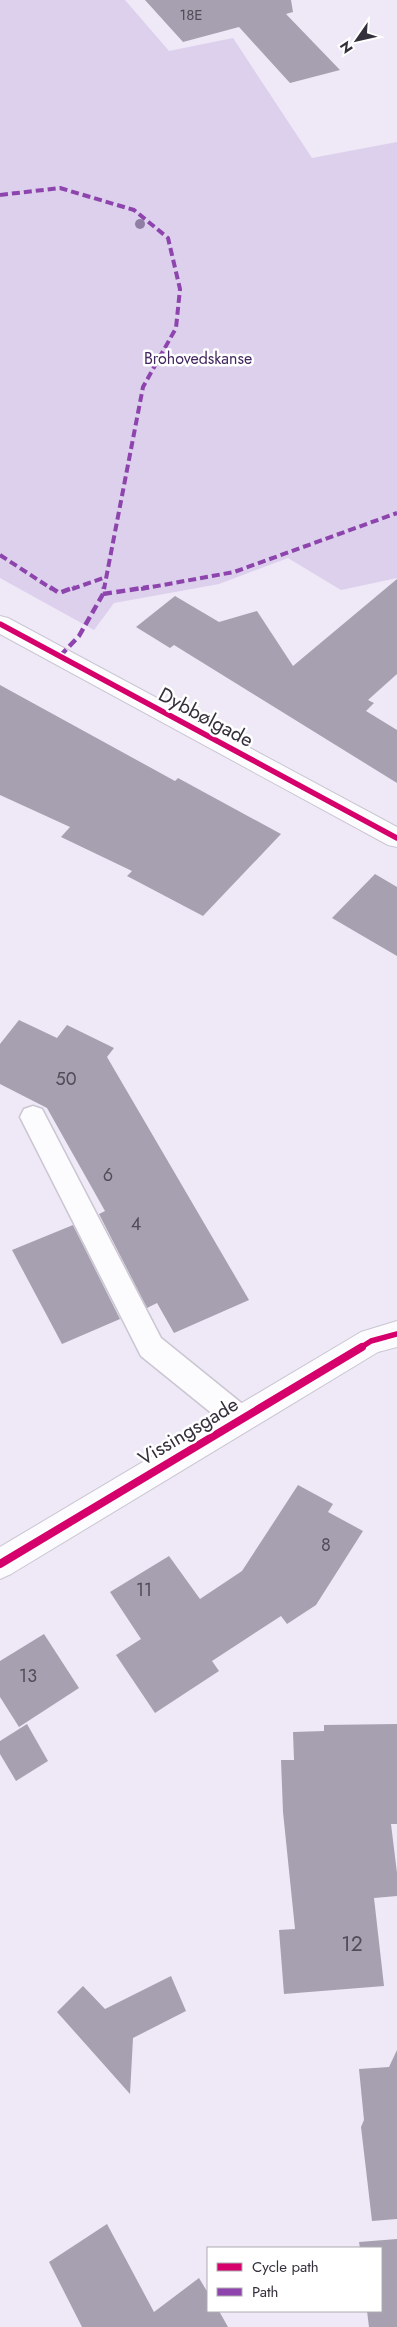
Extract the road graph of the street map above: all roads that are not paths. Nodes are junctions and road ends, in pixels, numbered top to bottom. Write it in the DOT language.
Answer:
graph roads {
  1 [pos="0,624"];
  2 [pos="397,838"];
  3 [pos="33,1117"];
  4 [pos="397,1334"];
  5 [pos="240,1419"];
  6 [pos="0,1564"];
  1 -- 2 [label="street, Dybbølgade"];
  3 -- 5 [label="lane"];
  4 -- 5 [label="street, Vissingsgade"];
  5 -- 6 [label="street, Vissingsgade"];
}
